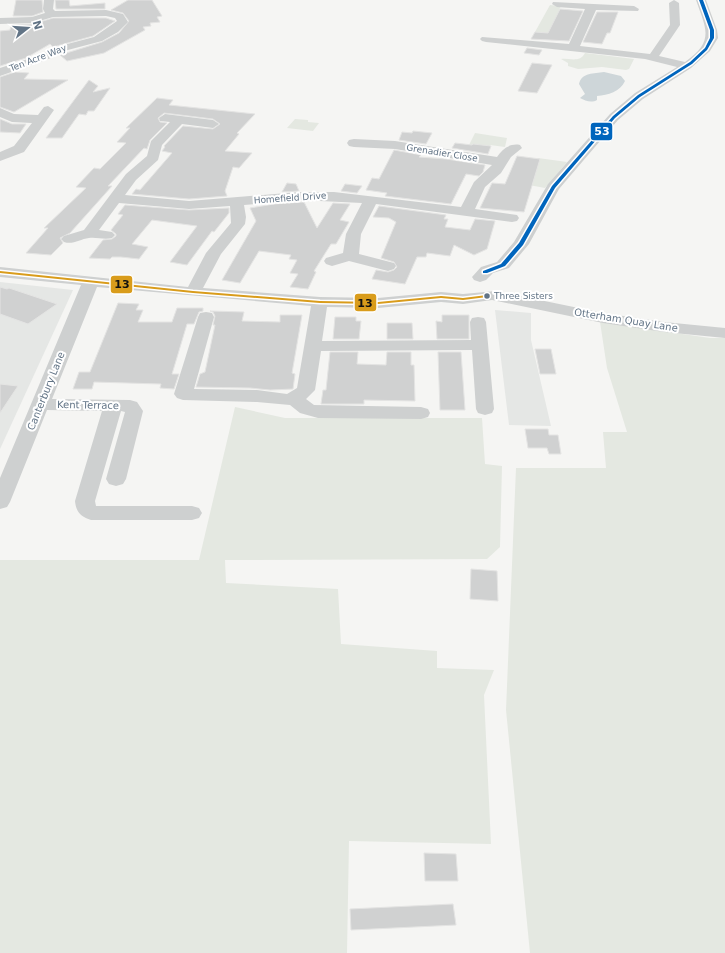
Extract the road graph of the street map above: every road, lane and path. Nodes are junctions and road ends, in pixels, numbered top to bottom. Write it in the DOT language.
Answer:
graph roads {
  1 [pos="49,0"];
  2 [pos="701,0"];
  3 [pos="112,3"];
  4 [pos="557,4"];
  5 [pos="592,6"];
  6 [pos="634,9"];
  7 [pos="663,12"];
  8 [pos="106,13"];
  9 [pos="52,14"];
  10 [pos="0,21"];
  11 [pos="486,39"];
  12 [pos="578,49"];
  13 [pos="546,54"];
  14 [pos="652,57"];
  15 [pos="687,66"];
  16 [pos="0,72"];
  17 [pos="0,112"];
  18 [pos="213,124"];
  19 [pos="354,143"];
  20 [pos="515,148"];
  21 [pos="0,157"];
  22 [pos="501,162"];
  23 [pos="115,198"];
  24 [pos="372,199"];
  25 [pos="236,202"];
  26 [pos="466,212"];
  27 [pos="512,218"];
  28 [pos="90,233"];
  29 [pos="107,235"];
  30 [pos="69,239"];
  31 [pos="351,256"];
  32 [pos="332,260"];
  33 [pos="388,266"];
  34 [pos="0,272"];
  35 [pos="476,280"];
  36 [pos="91,281"];
  37 [pos="499,285"];
  38 [pos="193,292"];
  39 [pos="441,298"];
  40 [pos="320,302"];
  41 [pos="206,317"];
  42 [pos="478,322"];
  43 [pos="725,333"];
  44 [pos="480,345"];
  45 [pos="312,346"];
  46 [pos="294,399"];
  47 [pos="41,404"];
  48 [pos="113,406"];
  49 [pos="486,408"];
  50 [pos="421,413"];
  51 [pos="116,479"];
  52 [pos="0,502"];
  53 [pos="192,513"];
  1 -- 9 [label="street"];
  2 -- 15 [label="street"];
  3 -- 8 [label="street"];
  4 -- 5 [label="street"];
  5 -- 6 [label="street"];
  5 -- 12 [label="street"];
  7 -- 14 [label="street"];
  8 -- 9 [label="street, Ten Acre Way"];
  8 -- 16 [label="street, Ten Acre Way"];
  9 -- 10 [label="street, Ten Acre Way"];
  11 -- 12 [label="street"];
  12 -- 13 [label="street"];
  12 -- 14 [label="street"];
  14 -- 15 [label="street"];
  15 -- 37 [label="street"];
  17 -- 21 [label="street"];
  18 -- 23 [label="street"];
  19 -- 22 [label="street, Grenadier Close"];
  20 -- 22 [label="street"];
  22 -- 26 [label="street"];
  23 -- 25 [label="street, Homefield Drive"];
  23 -- 28 [label="street"];
  24 -- 25 [label="street, Homefield Drive"];
  24 -- 26 [label="street, Homefield Drive"];
  24 -- 31 [label="street"];
  25 -- 38 [label="street"];
  26 -- 27 [label="street, Homefield Drive"];
  28 -- 29 [label="street"];
  28 -- 30 [label="street"];
  31 -- 32 [label="street"];
  31 -- 33 [label="street"];
  34 -- 36 [label="street, Otterham Quay Lane"];
  35 -- 37 [label="street"];
  35 -- 37 [label="street"];
  35 -- 39 [label="street, Otterham Quay Lane"];
  36 -- 38 [label="street, Otterham Quay Lane"];
  36 -- 47 [label="street, Canterbury Lane"];
  37 -- 39 [label="street, Otterham Quay Lane"];
  37 -- 43 [label="street, Otterham Quay Lane"];
  38 -- 40 [label="street, Otterham Quay Lane"];
  39 -- 40 [label="street, Otterham Quay Lane"];
  40 -- 45 [label="street"];
  41 -- 46 [label="street"];
  42 -- 44 [label="street"];
  44 -- 45 [label="street"];
  44 -- 49 [label="street"];
  45 -- 46 [label="street"];
  46 -- 50 [label="street"];
  47 -- 48 [label="street, Kent Terrace"];
  47 -- 52 [label="street, Canterbury Lane"];
  48 -- 51 [label="street, Kent Terrace"];
  48 -- 53 [label="street"];
}
